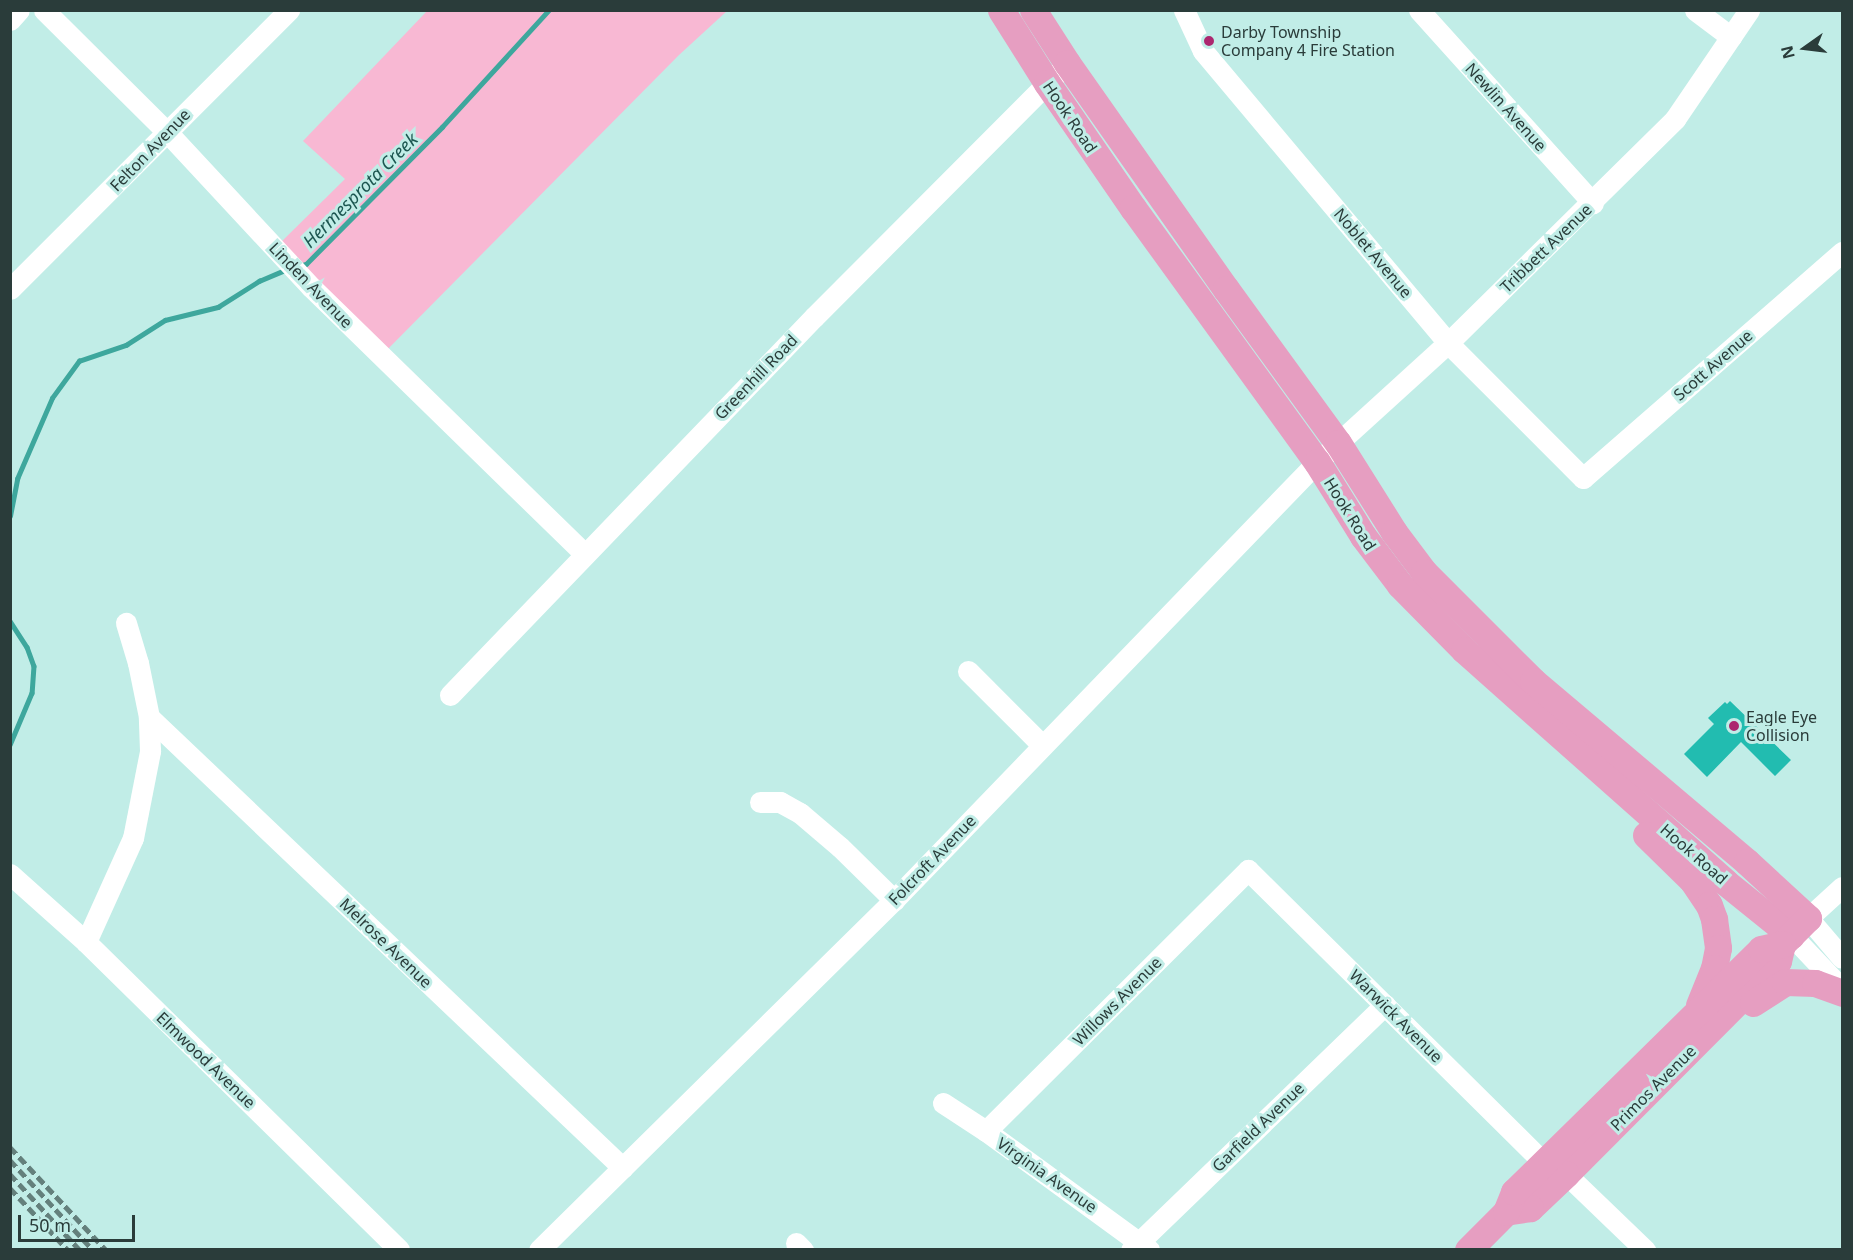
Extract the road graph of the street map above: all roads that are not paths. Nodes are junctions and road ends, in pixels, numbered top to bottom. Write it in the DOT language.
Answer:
graph roads {
  1 [pos="19,10"];
  2 [pos="44,10"];
  3 [pos="289,10"];
  4 [pos="1001,10"];
  5 [pos="1034,10"];
  6 [pos="1184,10"];
  7 [pos="1419,10"];
  8 [pos="1695,10"];
  9 [pos="1749,10"];
  10 [pos="10,20"];
  11 [pos="1731,37"];
  12 [pos="1067,63"];
  13 [pos="1047,83"];
  14 [pos="167,132"];
  15 [pos="1593,202"];
  16 [pos="1842,252"];
  17 [pos="10,289"];
  18 [pos="1448,343"];
  19 [pos="1338,443"];
  20 [pos="1317,462"];
  21 [pos="1583,478"];
  22 [pos="584,554"];
  23 [pos="126,623"];
  24 [pos="968,671"];
  25 [pos="450,695"];
  26 [pos="149,717"];
  27 [pos="1042,745"];
  28 [pos="1595,767"];
  29 [pos="760,802"];
  30 [pos="1248,870"];
  31 [pos="10,874"];
  32 [pos="1842,887"];
  33 [pos="894,900"];
  34 [pos="1794,932"];
  35 [pos="86,942"];
  36 [pos="1842,958"];
  37 [pos="1842,991"];
  38 [pos="1386,1005"];
  39 [pos="1702,1024"];
  40 [pos="943,1104"];
  41 [pos="986,1131"];
  42 [pos="623,1168"];
  43 [pos="1555,1168"];
  44 [pos="1140,1247"];
  45 [pos="399,1250"];
  46 [pos="539,1250"];
  47 [pos="1468,1250"];
  48 [pos="1645,1250"];
  1 -- 10 [label="street"];
  2 -- 14 [label="street, Linden Avenue"];
  3 -- 14 [label="street, Felton Avenue"];
  4 -- 13 [label="main road, Hook Road"];
  5 -- 12 [label="main road, Hook Road"];
  6 -- 18 [label="street, Noblet Avenue"];
  7 -- 15 [label="street, Newlin Avenue"];
  8 -- 11 [label="street"];
  9 -- 11 [label="street, Tribbett Avenue"];
  11 -- 15 [label="street, Tribbett Avenue"];
  12 -- 13 [label="street, Greenhill Road"];
  12 -- 19 [label="main road, Hook Road"];
  13 -- 20 [label="main road, Hook Road"];
  13 -- 22 [label="street, Greenhill Road"];
  14 -- 17 [label="street, Felton Avenue"];
  14 -- 22 [label="street, Linden Avenue"];
  15 -- 18 [label="street, Tribbett Avenue"];
  16 -- 21 [label="street, Scott Avenue"];
  18 -- 19 [label="street, Tribbett Avenue"];
  18 -- 21 [label="street, Noblet Avenue"];
  19 -- 20 [label="street, Tribbett Avenue"];
  19 -- 34 [label="main road, Hook Road"];
  20 -- 27 [label="street, Folcroft Avenue"];
  20 -- 28 [label="main road, Hook Road"];
  22 -- 25 [label="street, Greenhill Road"];
  23 -- 26 [label="street"];
  24 -- 27 [label="street"];
  26 -- 35 [label="street"];
  26 -- 42 [label="street, Melrose Avenue"];
  27 -- 33 [label="street, Folcroft Avenue"];
  28 -- 34 [label="main road, Hook Road"];
  28 -- 39 [label="main road"];
  29 -- 33 [label="street"];
  30 -- 38 [label="street, Warwick Avenue"];
  30 -- 41 [label="street, Willows Avenue"];
  31 -- 35 [label="street, Elmwood Avenue"];
  32 -- 34 [label="street, Primos Avenue"];
  33 -- 42 [label="street, Folcroft Avenue"];
  34 -- 36 [label="street"];
  34 -- 37 [label="street"];
  34 -- 39 [label="main road, Primos Avenue"];
  35 -- 45 [label="street, Elmwood Avenue"];
  37 -- 39 [label="main road"];
  38 -- 43 [label="street, Warwick Avenue"];
  38 -- 44 [label="street, Garfield Avenue"];
  39 -- 43 [label="main road, Primos Avenue"];
  40 -- 41 [label="street, Virginia Avenue"];
  41 -- 44 [label="street, Virginia Avenue"];
  42 -- 46 [label="street, Folcroft Avenue"];
  43 -- 47 [label="main road, Primos Avenue"];
  43 -- 48 [label="street, Warwick Avenue"];
}
